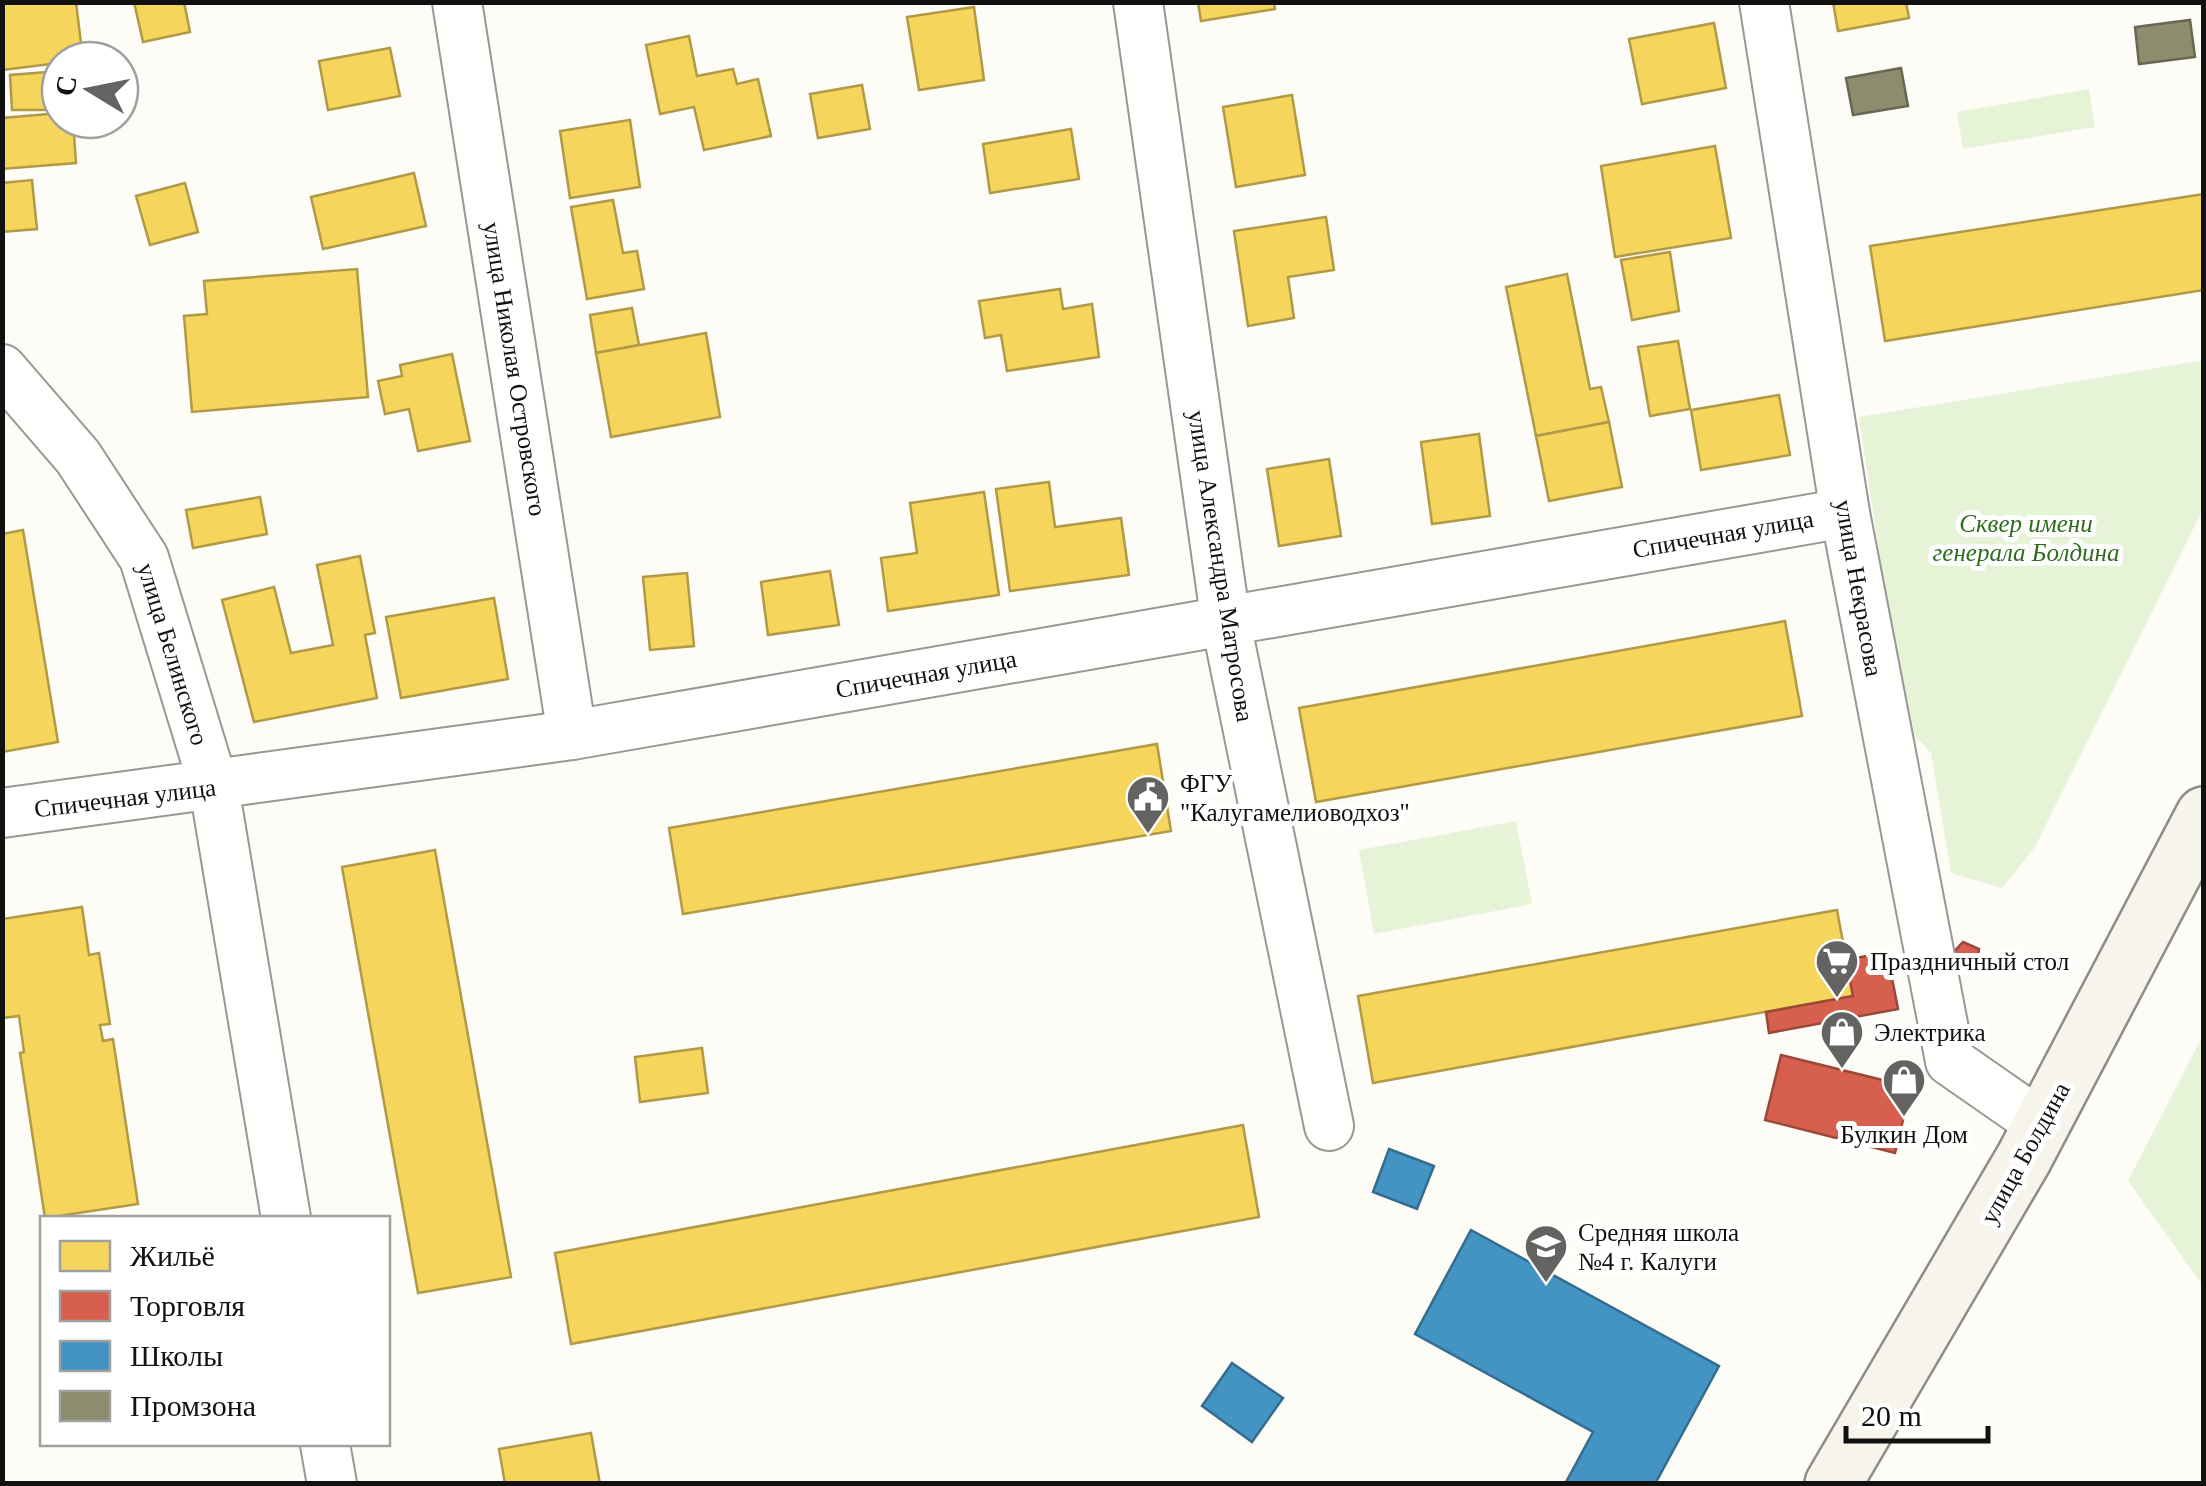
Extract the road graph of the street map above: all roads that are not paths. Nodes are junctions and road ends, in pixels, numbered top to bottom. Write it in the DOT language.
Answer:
graph roads {
  1 [pos="457,2"];
  2 [pos="1138,2"];
  3 [pos="1764,2"];
  4 [pos="2,370"];
  5 [pos="1845,512"];
  6 [pos="1226,623"];
  7 [pos="572,735"];
  8 [pos="214,786"];
  9 [pos="2,814"];
  10 [pos="2204,815"];
  11 [pos="2042,1125"];
  12 [pos="1329,1126"];
  13 [pos="286,1216"];
  14 [pos="325,1446"];
  15 [pos="332,1484"];
  16 [pos="1833,1484"];
  1 -- 7 [label="street, улица Николая Островского"];
  2 -- 6 [label="street, улица Александра Матросова"];
  3 -- 5 [label="street, улица Некрасова"];
  4 -- 8 [label="street, улица Белинского"];
  5 -- 6 [label="street, Спичечная улица"];
  5 -- 11 [label="street, улица Некрасова"];
  6 -- 7 [label="street, Спичечная улица"];
  6 -- 12 [label="street, улица Александра Матросова"];
  7 -- 8 [label="street, Спичечная улица"];
  8 -- 9 [label="street, Спичечная улица"];
  8 -- 13 [label="street, улица Белинского"];
  10 -- 11 [label="main road, улица Болдина"];
  11 -- 16 [label="main road, улица Болдина"];
  14 -- 15 [label="street"];
}
